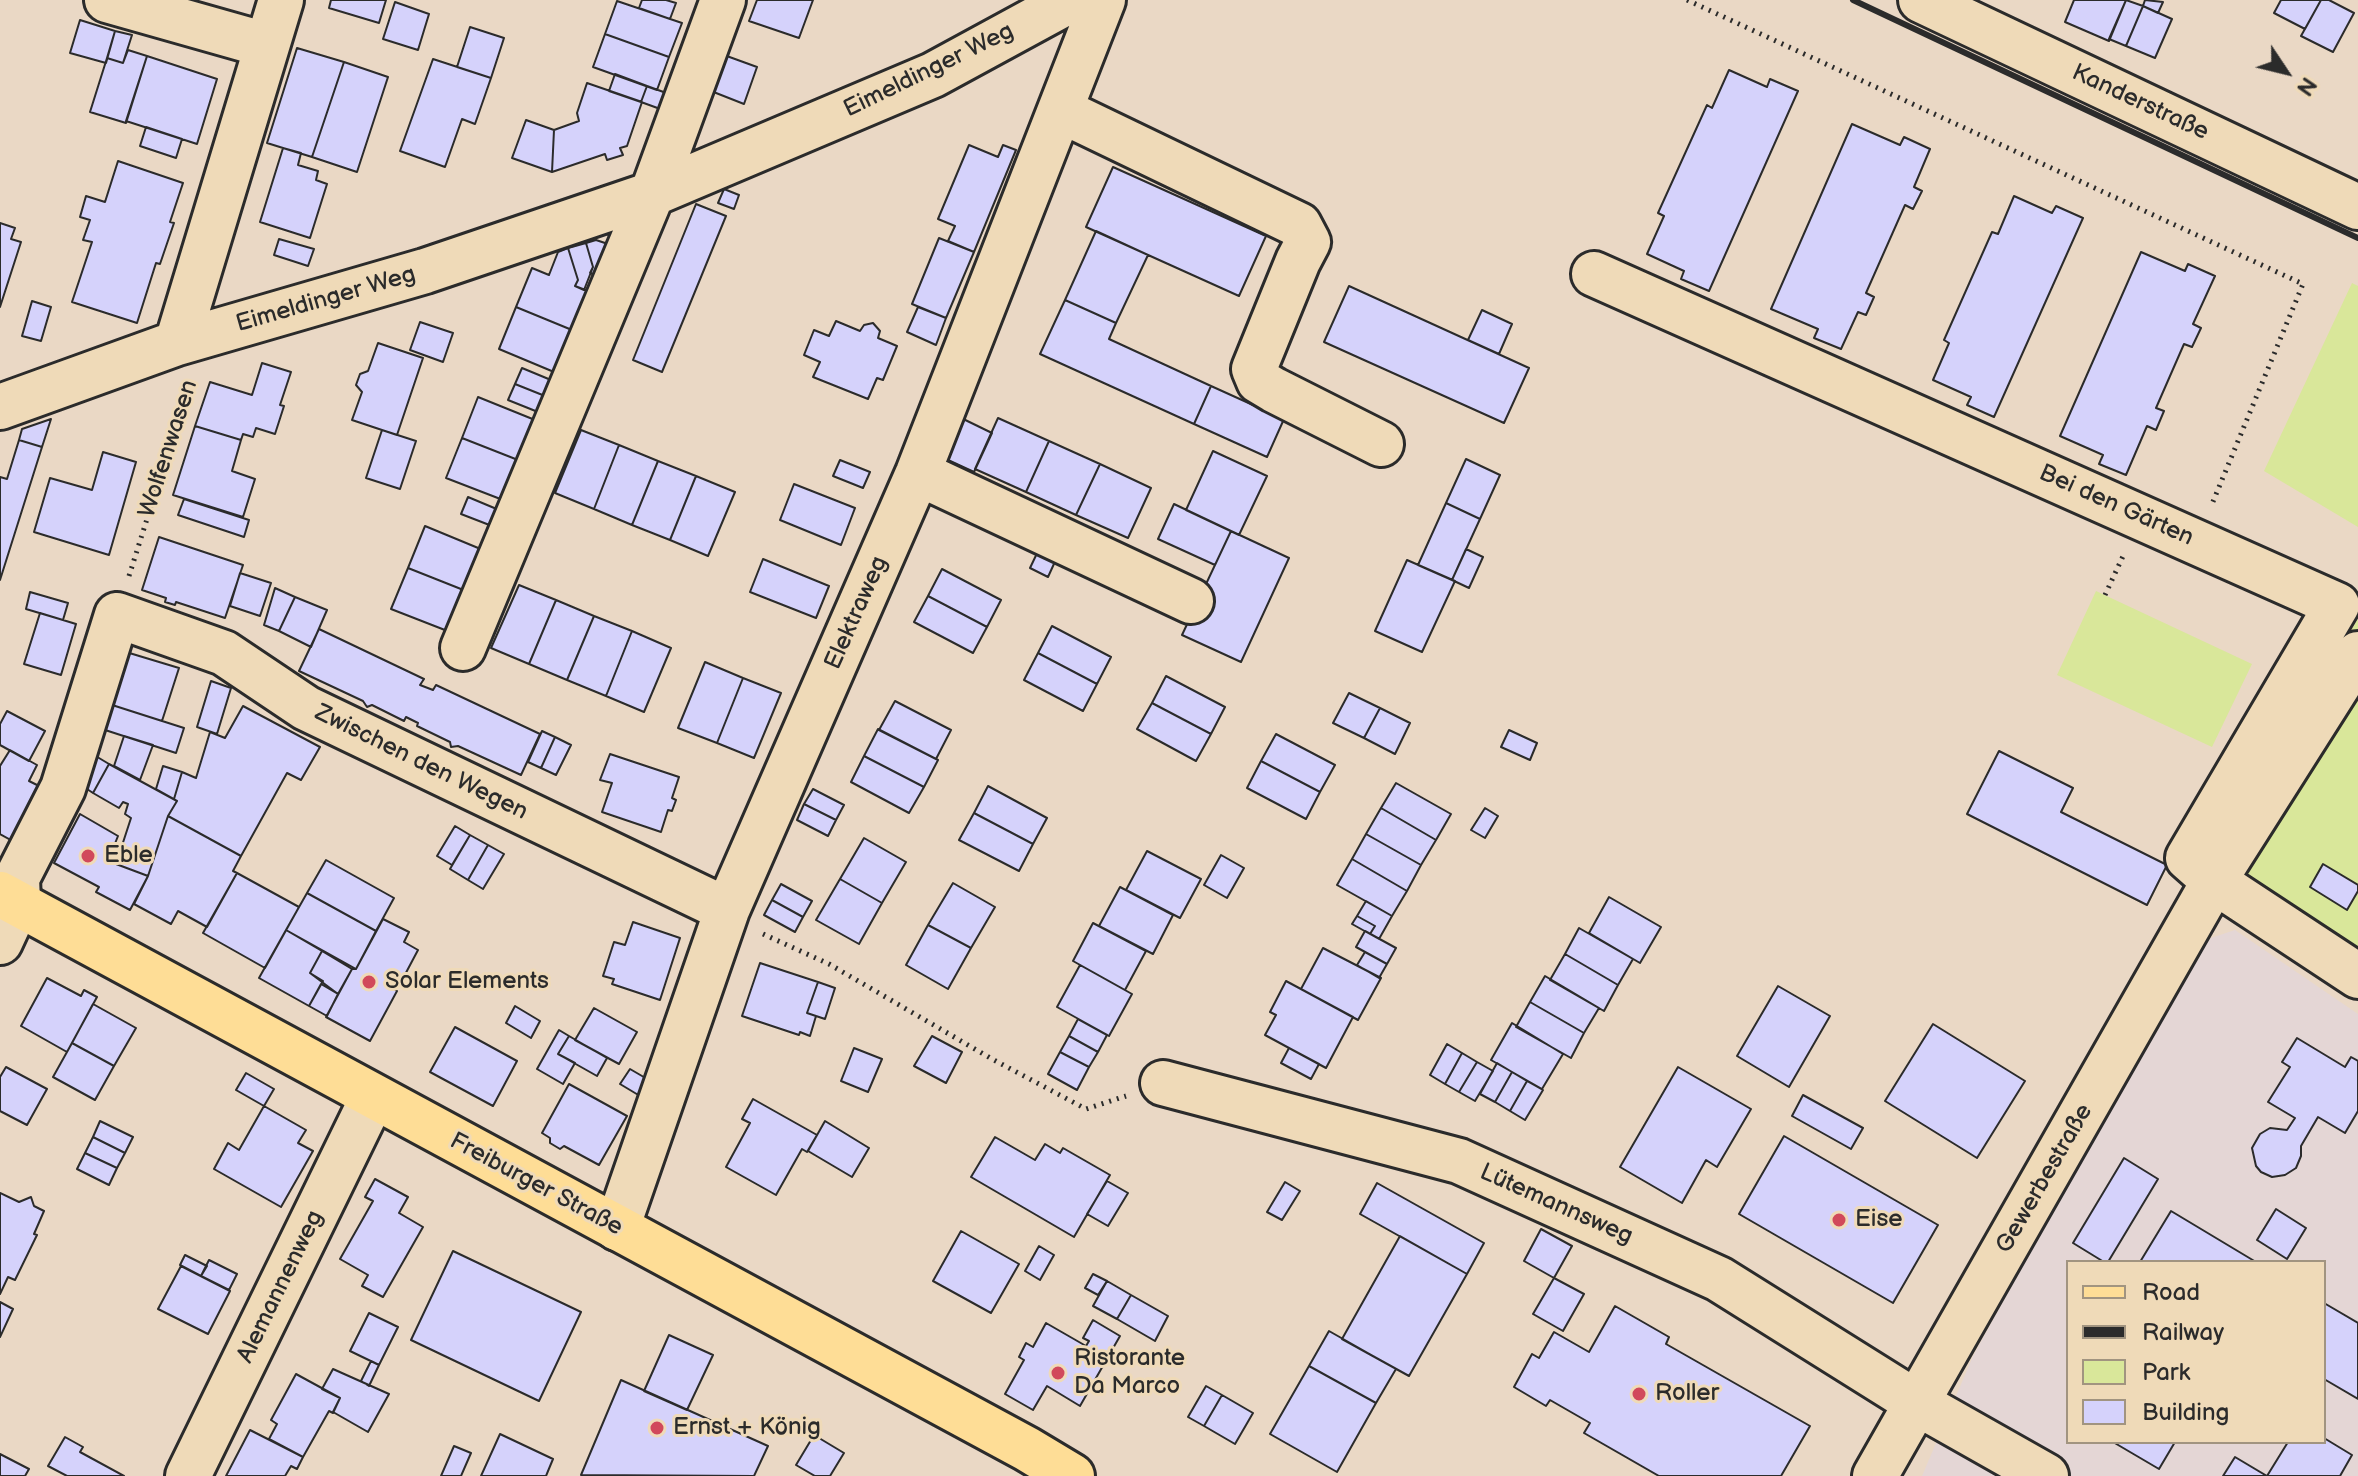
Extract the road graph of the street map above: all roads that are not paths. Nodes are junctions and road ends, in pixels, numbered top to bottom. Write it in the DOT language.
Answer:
graph roads {
  1 [pos="107,0"];
  2 [pos="281,0"];
  3 [pos="723,0"];
  4 [pos="1071,0"];
  5 [pos="1103,0"];
  6 [pos="1921,0"];
  7 [pos="266,45"];
  8 [pos="1060,110"];
  9 [pos="652,194"];
  10 [pos="2358,207"];
  11 [pos="1594,274"];
  12 [pos="177,343"];
  13 [pos="0,407"];
  14 [pos="1381,444"];
  15 [pos="918,473"];
  16 [pos="1191,601"];
  17 [pos="463,648"];
  18 [pos="2358,654"];
  19 [pos="2214,881"];
  20 [pos="9,899"];
  21 [pos="726,914"];
  22 [pos="0,942"];
  23 [pos="2358,976"];
  24 [pos="1163,1083"];
  25 [pos="373,1097"];
  26 [pos="617,1228"];
  27 [pos="1917,1403"];
  28 [pos="188,1476"];
  29 [pos="1072,1476"];
  30 [pos="1875,1476"];
  31 [pos="2046,1476"];
  1 -- 7 [label="street"];
  2 -- 7 [label="street, Wolfenwasen"];
  3 -- 9 [label="street"];
  4 -- 9 [label="street, Eimeldinger Weg"];
  5 -- 8 [label="street, Elektraweg"];
  6 -- 10 [label="street, Kanderstraße"];
  7 -- 12 [label="street, Wolfenwasen"];
  8 -- 14 [label="street"];
  8 -- 15 [label="street, Elektraweg"];
  9 -- 12 [label="street, Eimeldinger Weg"];
  9 -- 17 [label="street"];
  11 -- 19 [label="street, Bei den Gärten"];
  12 -- 13 [label="street, Eimeldinger Weg"];
  15 -- 16 [label="street"];
  15 -- 21 [label="street, Elektraweg"];
  18 -- 19 [label="street, Gewerbestraße"];
  19 -- 23 [label="street"];
  19 -- 27 [label="street, Gewerbestraße"];
  20 -- 21 [label="street, Zwischen den Wegen"];
  20 -- 22 [label="street"];
  20 -- 25 [label="main road, Freiburger Straße"];
  21 -- 26 [label="street, Elektraweg"];
  24 -- 27 [label="street, Lütemannsweg"];
  25 -- 26 [label="main road, Freiburger Straße"];
  25 -- 28 [label="street, Alemannenweg"];
  26 -- 29 [label="main road, Freiburger Straße"];
  27 -- 30 [label="street, Gewerbestraße"];
  27 -- 31 [label="street, Lütemannsweg"];
}
